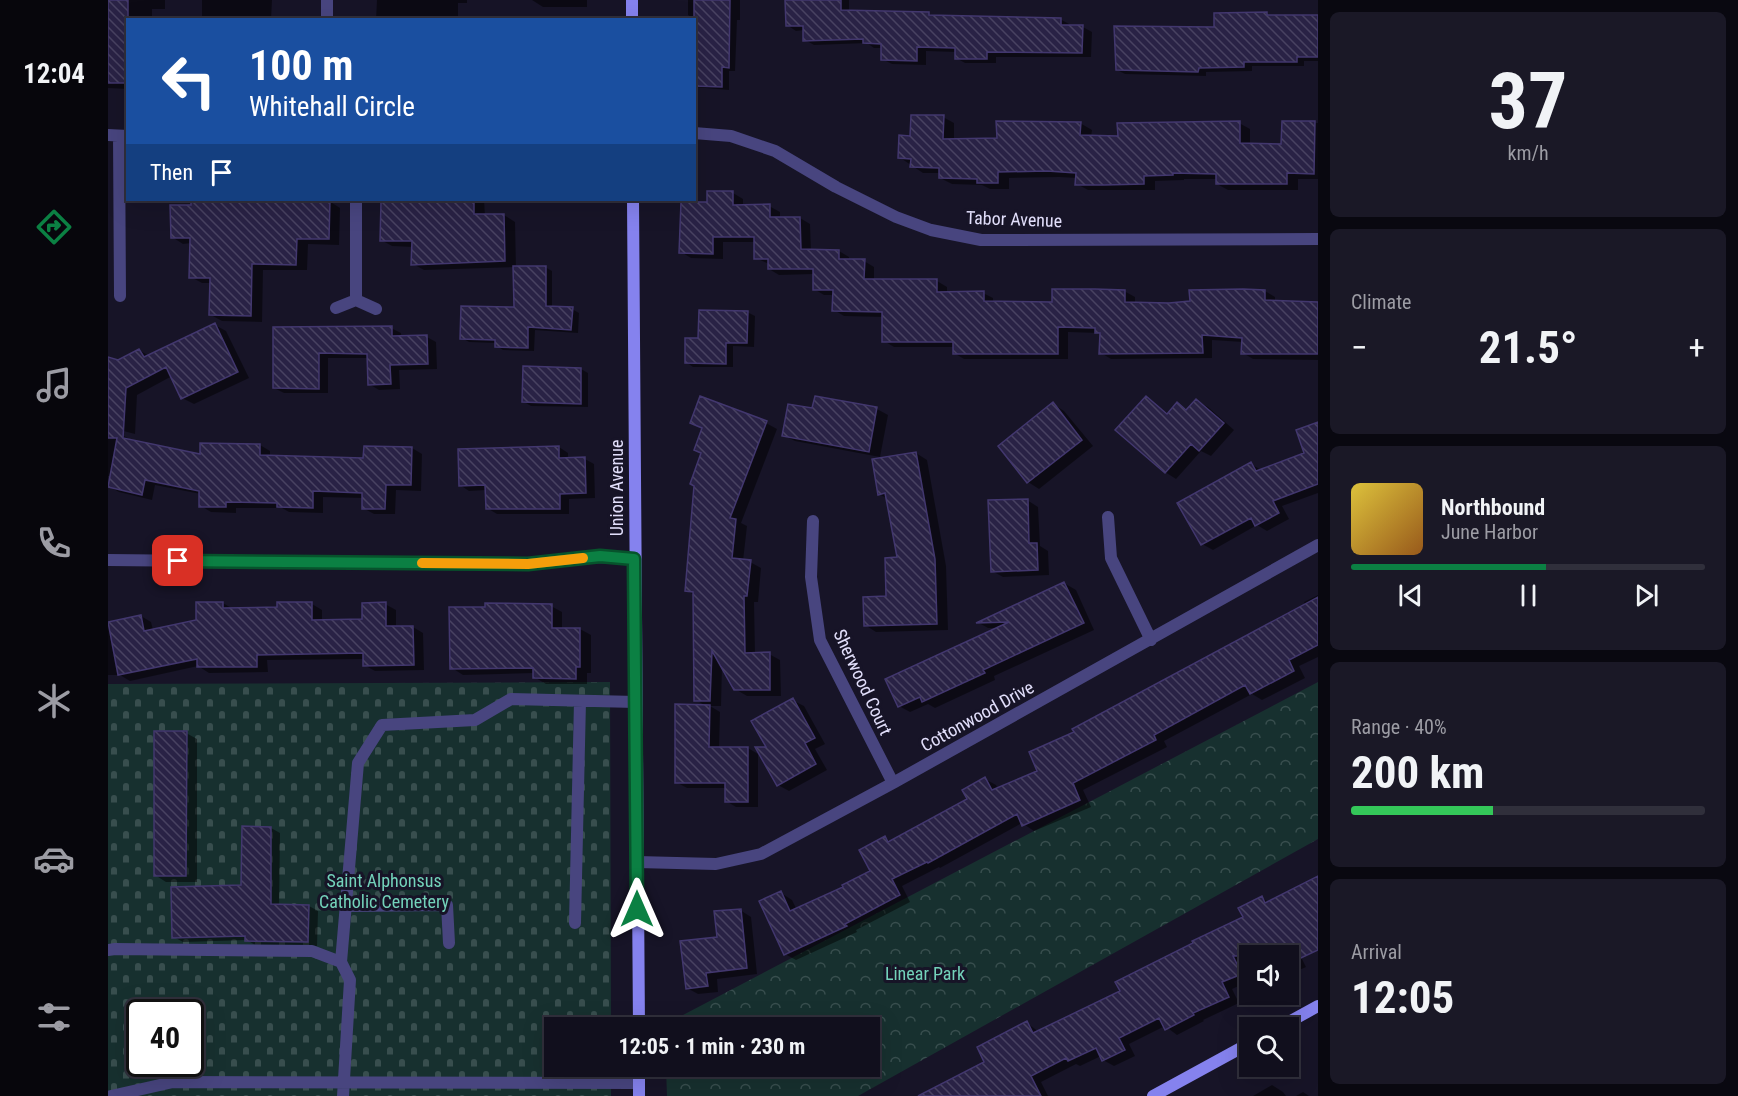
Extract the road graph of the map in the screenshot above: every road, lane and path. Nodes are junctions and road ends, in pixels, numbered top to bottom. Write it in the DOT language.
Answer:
graph roads {
  1 [pos="327,0"];
  2 [pos="632,0"];
  3 [pos="327,18"];
  4 [pos="632,18"];
  5 [pos="696,133"];
  6 [pos="118,136"];
  7 [pos="356,201"];
  8 [pos="633,201"];
  9 [pos="1318,239"];
  10 [pos="120,296"];
  11 [pos="356,300"];
  12 [pos="336,308"];
  13 [pos="376,309"];
  14 [pos="1108,517"];
  15 [pos="813,520"];
  16 [pos="1318,545"];
  17 [pos="634,559"];
  18 [pos="108,560"];
  19 [pos="1151,640"];
  20 [pos="580,701"];
  21 [pos="636,702"];
  22 [pos="893,783"];
  23 [pos="637,862"];
  24 [pos="346,906"];
  25 [pos="575,922"];
  26 [pos="449,943"];
  27 [pos="108,950"];
  28 [pos="341,963"];
  29 [pos="1318,1007"];
  30 [pos="639,1017"];
  31 [pos="1299,1017"];
  32 [pos="1239,1049"];
  33 [pos="639,1077"];
  34 [pos="344,1082"];
  35 [pos="639,1083"];
  36 [pos="111,1096"];
  37 [pos="344,1096"];
  38 [pos="639,1096"];
  39 [pos="1153,1096"];
  1 -- 3 [label="street"];
  2 -- 4 [label="street"];
  5 -- 9 [label="street, Tabor Avenue"];
  6 -- 10 [label="street"];
  7 -- 11 [label="street"];
  8 -- 17 [label="street, Union Avenue"];
  11 -- 12 [label="street"];
  11 -- 13 [label="street"];
  14 -- 19 [label="street"];
  15 -- 22 [label="street, Sherwood Court"];
  16 -- 19 [label="street, Cottonwood Drive"];
  17 -- 18 [label="street"];
  17 -- 21 [label="street, Union Avenue"];
  19 -- 22 [label="street, Cottonwood Drive"];
  20 -- 21 [label="street"];
  20 -- 24 [label="street"];
  20 -- 25 [label="street"];
  21 -- 23 [label="street, Union Avenue"];
  22 -- 23 [label="street, Cottonwood Drive"];
  23 -- 30 [label="street, Union Avenue"];
  24 -- 26 [label="street"];
  24 -- 28 [label="street"];
  27 -- 28 [label="street"];
  28 -- 34 [label="street"];
  29 -- 31 [label="street"];
  32 -- 39 [label="street"];
  33 -- 35 [label="street"];
  34 -- 35 [label="street"];
  34 -- 36 [label="street"];
  34 -- 37 [label="street"];
  35 -- 38 [label="street"];
}
